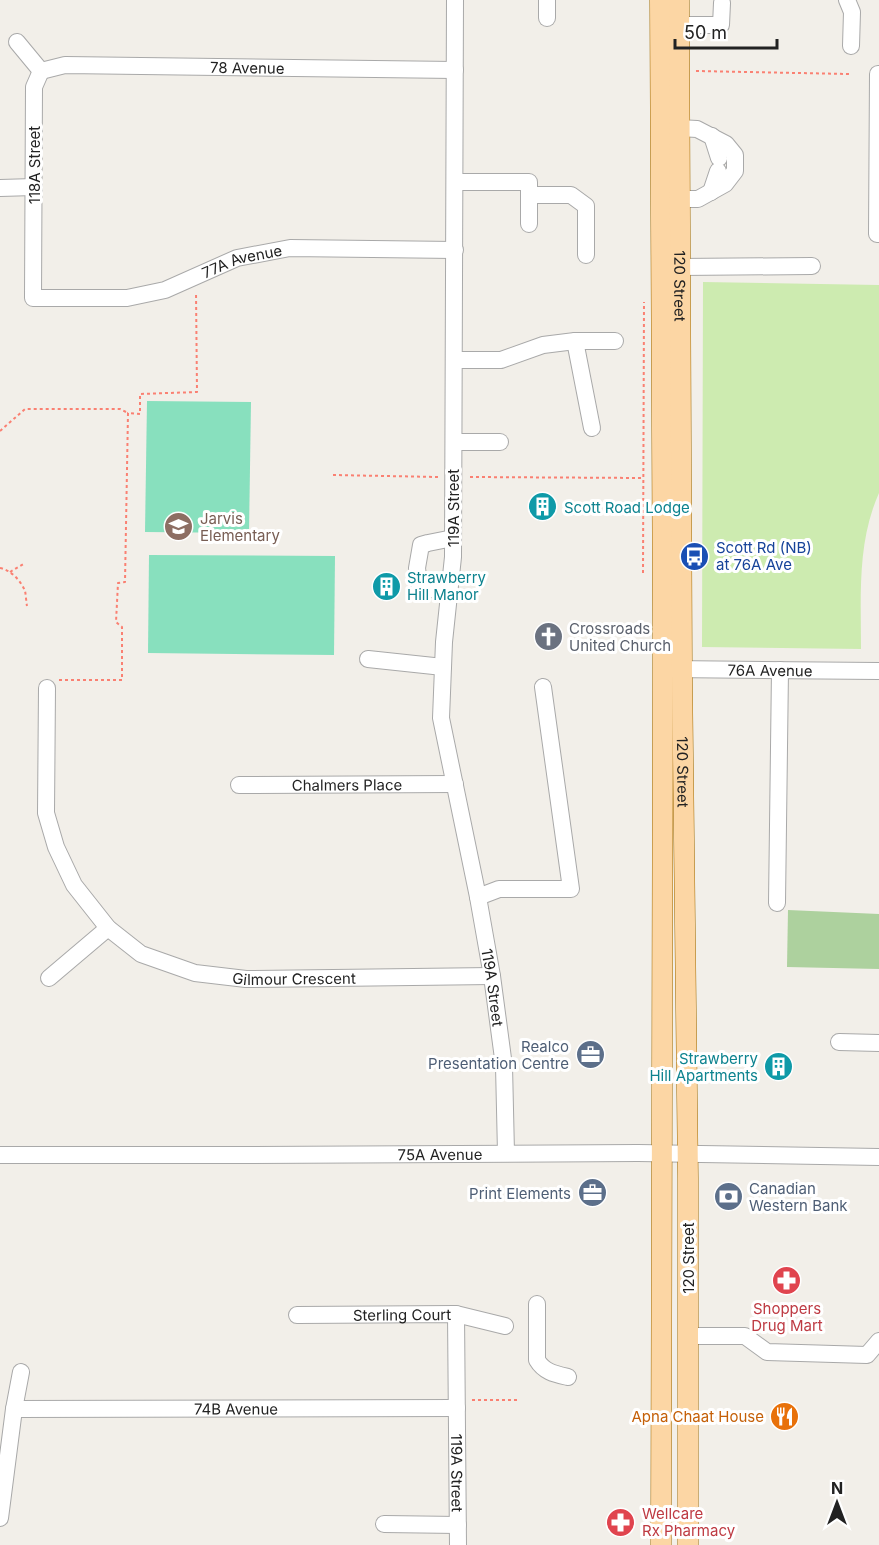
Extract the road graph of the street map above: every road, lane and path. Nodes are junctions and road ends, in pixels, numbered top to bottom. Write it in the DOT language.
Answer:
graph roads {
  1 [pos="455,0"];
  2 [pos="547,0"];
  3 [pos="660,0"];
  4 [pos="671,0"];
  5 [pos="679,0"];
  6 [pos="847,0"];
  7 [pos="722,3"];
  8 [pos="547,18"];
  9 [pos="678,25"];
  10 [pos="17,42"];
  11 [pos="851,46"];
  12 [pos="455,70"];
  13 [pos="41,71"];
  14 [pos="693,71"];
  15 [pos="849,74"];
  16 [pos="878,74"];
  17 [pos="679,128"];
  18 [pos="712,136"];
  19 [pos="455,182"];
  20 [pos="34,187"];
  21 [pos="0,188"];
  22 [pos="711,192"];
  23 [pos="529,195"];
  24 [pos="670,198"];
  25 [pos="529,224"];
  26 [pos="879,234"];
  27 [pos="455,250"];
  28 [pos="586,255"];
  29 [pos="812,266"];
  30 [pos="679,267"];
  31 [pos="195,288"];
  32 [pos="33,298"];
  33 [pos="644,299"];
  34 [pos="575,341"];
  35 [pos="615,341"];
  36 [pos="454,360"];
  37 [pos="128,413"];
  38 [pos="592,428"];
  39 [pos="0,431"];
  40 [pos="454,442"];
  41 [pos="500,442"];
  42 [pos="333,475"];
  43 [pos="443,477"];
  44 [pos="467,477"];
  45 [pos="644,478"];
  46 [pos="453,538"];
  47 [pos="25,563"];
  48 [pos="0,568"];
  49 [pos="10,572"];
  50 [pos="643,573"];
  51 [pos="449,593"];
  52 [pos="27,606"];
  53 [pos="368,659"];
  54 [pos="443,667"];
  55 [pos="672,669"];
  56 [pos="780,670"];
  57 [pos="879,671"];
  58 [pos="543,687"];
  59 [pos="47,688"];
  60 [pos="455,784"];
  61 [pos="240,785"];
  62 [pos="478,897"];
  63 [pos="777,903"];
  64 [pos="108,928"];
  65 [pos="492,976"];
  66 [pos="49,978"];
  67 [pos="839,1042"];
  68 [pos="879,1043"];
  69 [pos="506,1153"];
  70 [pos="661,1153"];
  71 [pos="687,1154"];
  72 [pos="0,1155"];
  73 [pos="879,1157"];
  74 [pos="537,1304"];
  75 [pos="456,1314"];
  76 [pos="297,1315"];
  77 [pos="505,1326"];
  78 [pos="688,1336"];
  79 [pos="879,1341"];
  80 [pos="21,1372"];
  81 [pos="568,1377"];
  82 [pos="661,1395"];
  83 [pos="520,1400"];
  84 [pos="464,1404"];
  85 [pos="14,1409"];
  86 [pos="688,1503"];
  87 [pos="661,1508"];
  88 [pos="0,1518"];
  89 [pos="384,1524"];
  90 [pos="458,1525"];
  91 [pos="458,1545"];
  92 [pos="661,1545"];
  93 [pos="668,1545"];
  94 [pos="688,1545"];
  1 -- 12 [label="street, 119A Street"];
  2 -- 8 [label="street"];
  3 -- 24 [label="main road, 120 Street"];
  4 -- 9 [label="main road"];
  5 -- 9 [label="main road, 120 Street"];
  6 -- 11 [label="street"];
  7 -- 9 [label="street"];
  9 -- 17 [label="main road, 120 Street"];
  10 -- 13 [label="street"];
  12 -- 13 [label="street, 78 Avenue"];
  12 -- 19 [label="street, 119A Street"];
  13 -- 20 [label="street, 118A Street"];
  14 -- 15 [label="path"];
  16 -- 26 [label="street"];
  17 -- 18 [label="street"];
  17 -- 24 [label="main road, 120 Street"];
  18 -- 22 [label="street"];
  18 -- 22 [label="street"];
  19 -- 23 [label="street"];
  19 -- 27 [label="street, 119A Street"];
  20 -- 21 [label="street"];
  20 -- 32 [label="street, 118A Street"];
  22 -- 24 [label="street"];
  23 -- 25 [label="street"];
  23 -- 28 [label="street"];
  24 -- 30 [label="main road, 120 Street"];
  24 -- 55 [label="main road, 120 Street"];
  27 -- 32 [label="street, 77A Avenue"];
  27 -- 36 [label="street, 119A Street"];
  29 -- 30 [label="street"];
  30 -- 55 [label="main road, 120 Street"];
  31 -- 37 [label="path"];
  33 -- 45 [label="path"];
  34 -- 35 [label="street"];
  34 -- 36 [label="street"];
  34 -- 38 [label="street"];
  36 -- 40 [label="street, 119A Street"];
  37 -- 39 [label="path"];
  37 -- 59 [label="path"];
  40 -- 41 [label="street"];
  40 -- 46 [label="street, 119A Street"];
  42 -- 43 [label="path"];
  44 -- 45 [label="path"];
  45 -- 50 [label="path"];
  46 -- 51 [label="street, 119A Street"];
  46 -- 51 [label="street"];
  47 -- 49 [label="path"];
  48 -- 49 [label="path"];
  49 -- 52 [label="path"];
  51 -- 54 [label="street, 119A Street"];
  53 -- 54 [label="street"];
  54 -- 60 [label="street, 119A Street"];
  55 -- 56 [label="street, 76A Avenue"];
  55 -- 70 [label="main road, 120 Street"];
  55 -- 71 [label="main road, 120 Street"];
  56 -- 57 [label="street, 76A Avenue"];
  56 -- 63 [label="street"];
  58 -- 62 [label="street"];
  59 -- 64 [label="street, Gilmour Crescent"];
  60 -- 61 [label="street, Chalmers Place"];
  60 -- 62 [label="street, 119A Street"];
  62 -- 65 [label="street, 119A Street"];
  64 -- 65 [label="street, Gilmour Crescent"];
  64 -- 66 [label="street"];
  65 -- 69 [label="street, 119A Street"];
  67 -- 68 [label="street"];
  69 -- 70 [label="street, 75A Avenue"];
  69 -- 72 [label="street, 75A Avenue"];
  70 -- 71 [label="street, 75A Avenue"];
  70 -- 82 [label="main road, 120 Street"];
  71 -- 73 [label="street, 75A Avenue"];
  71 -- 78 [label="main road, 120 Street"];
  74 -- 81 [label="street"];
  75 -- 76 [label="street, Sterling Court"];
  75 -- 77 [label="street, Sterling Court"];
  75 -- 84 [label="street, 119A Street"];
  78 -- 79 [label="street"];
  78 -- 86 [label="main road, 120 Street"];
  80 -- 85 [label="street"];
  82 -- 86 [label="main road"];
  82 -- 87 [label="main road, 120 Street"];
  83 -- 84 [label="path"];
  84 -- 85 [label="street, 74B Avenue"];
  84 -- 90 [label="street, 119A Street"];
  85 -- 88 [label="street"];
  86 -- 94 [label="main road, 120 Street"];
  87 -- 92 [label="main road, 120 Street"];
  87 -- 93 [label="main road"];
  89 -- 90 [label="street, 119A Street"];
  90 -- 91 [label="street, 119A Street"];
}
